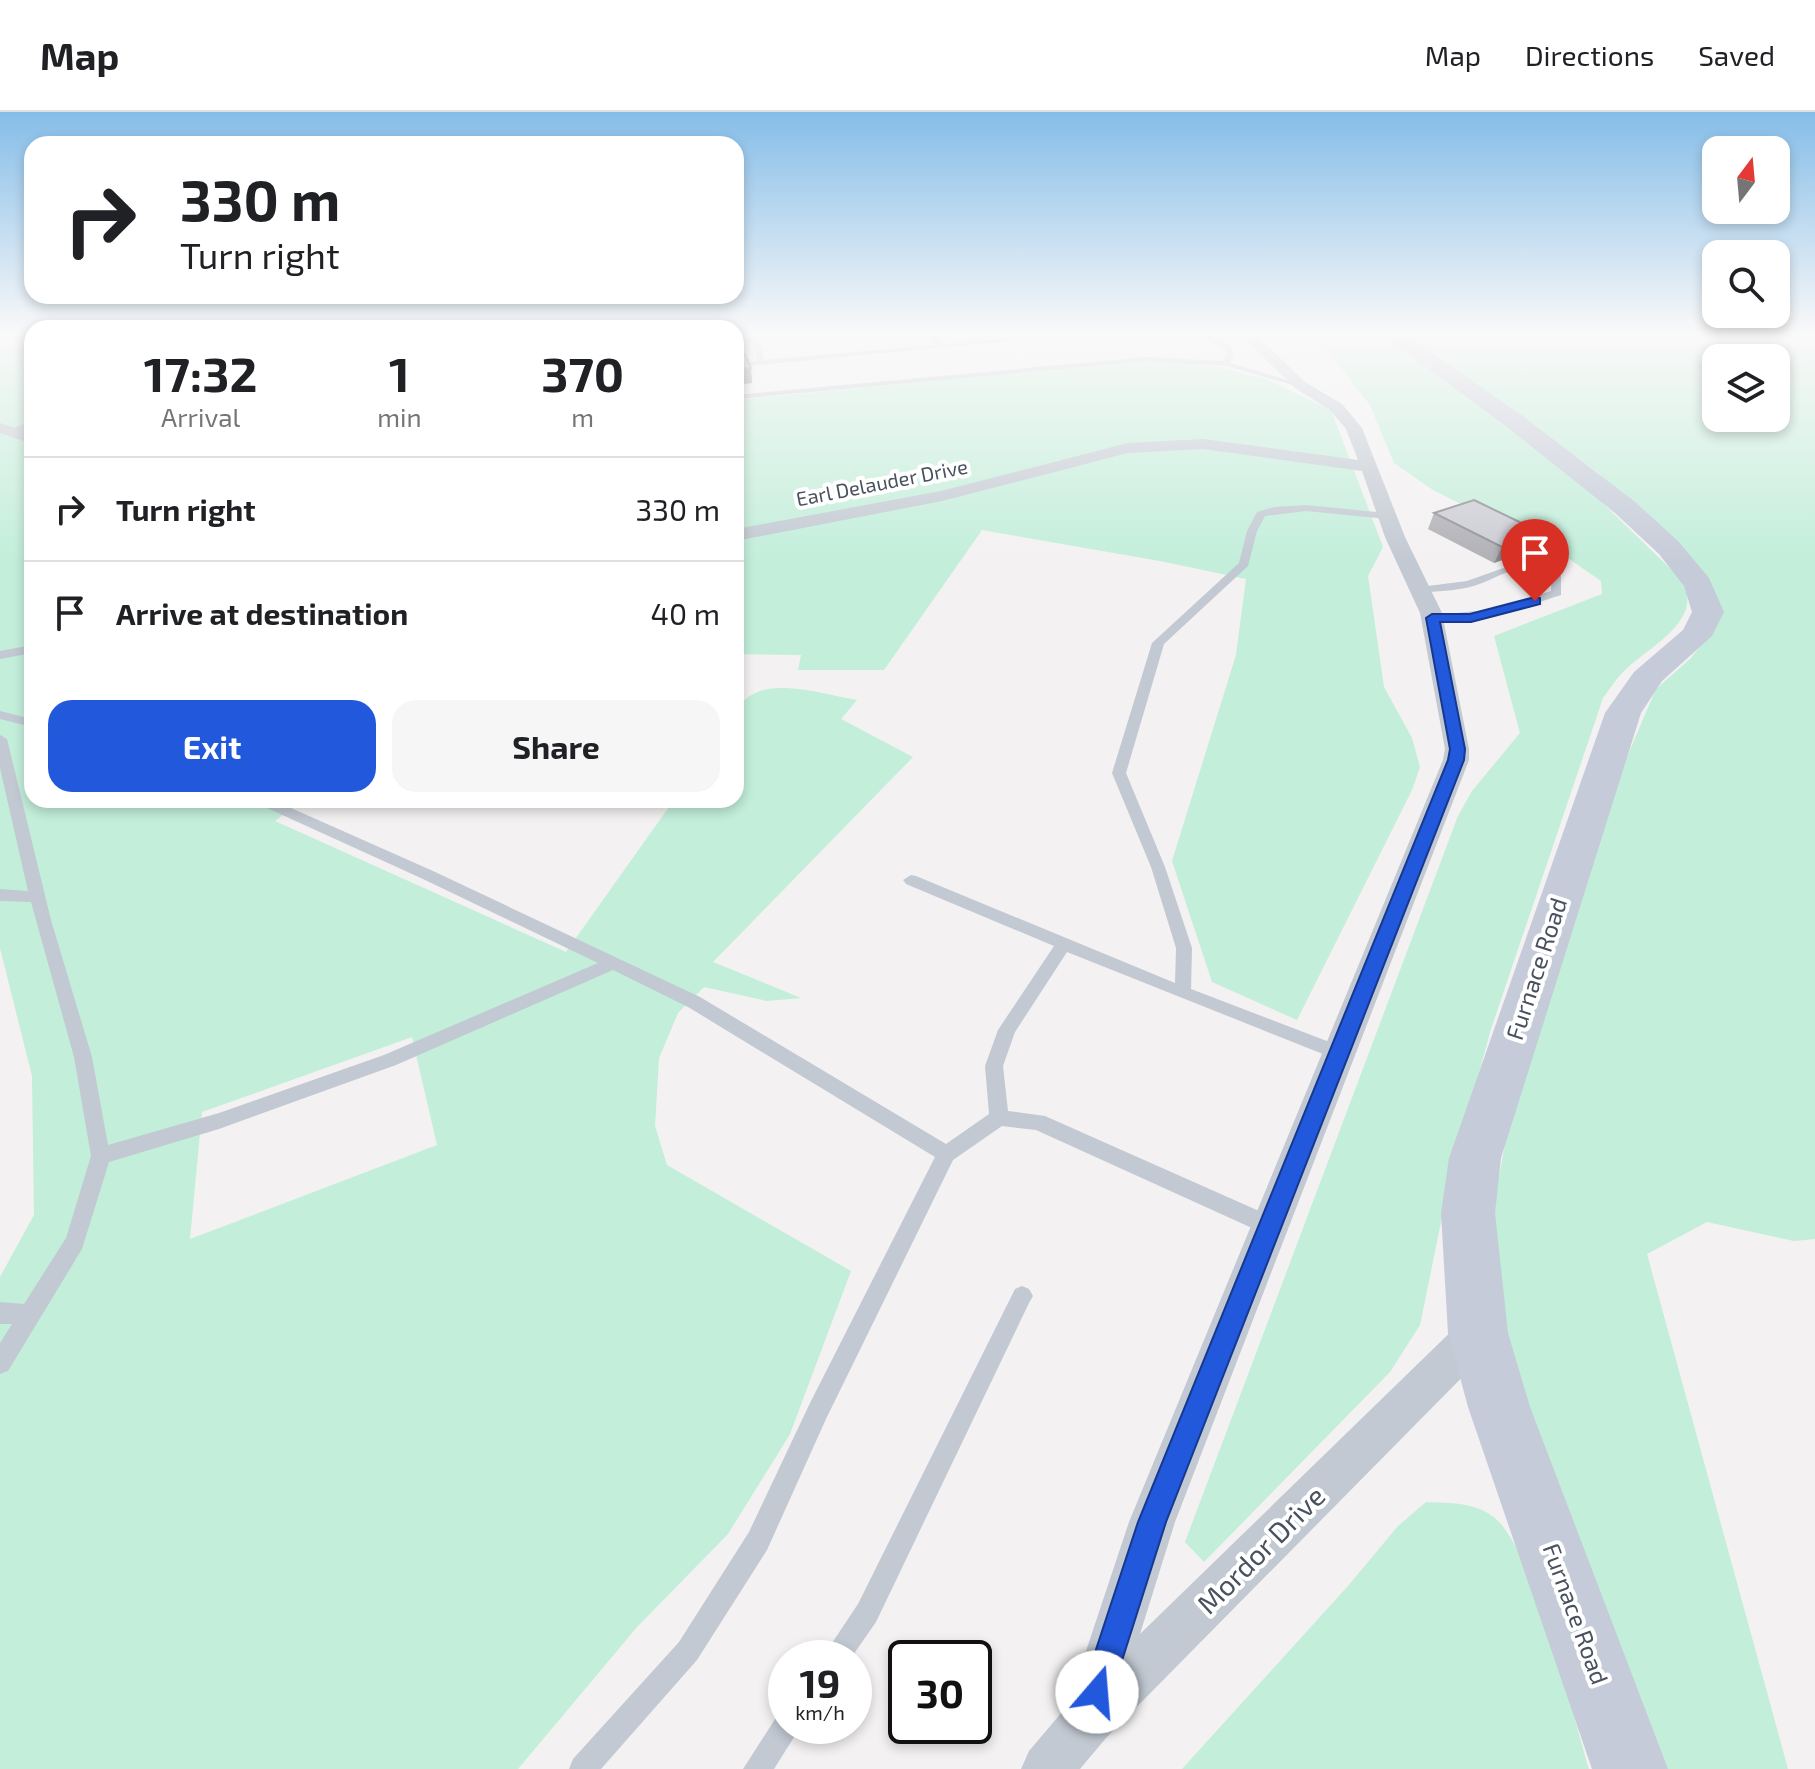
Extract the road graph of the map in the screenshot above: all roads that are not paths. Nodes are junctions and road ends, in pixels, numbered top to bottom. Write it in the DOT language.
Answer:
graph roads {
  1 [pos="1337,409"];
  2 [pos="1496,409"];
  3 [pos="5,429"];
  4 [pos="24,436"];
  5 [pos="1367,467"];
  6 [pos="1387,516"];
  7 [pos="744,533"];
  8 [pos="1426,604"];
  9 [pos="24,650"];
  10 [pos="0,655"];
  11 [pos="0,715"];
  12 [pos="24,721"];
  13 [pos="0,739"];
  14 [pos="278,808"];
  15 [pos="911,880"];
  16 [pos="0,895"];
  17 [pos="37,897"];
  18 [pos="1064,944"];
  19 [pos="614,963"];
  20 [pos="1183,993"];
  21 [pos="1339,1053"];
  22 [pos="999,1118"];
  23 [pos="946,1154"];
  24 [pos="101,1156"];
  25 [pos="1270,1226"];
  26 [pos="1022,1296"];
  27 [pos="0,1313"];
  28 [pos="30,1315"];
  29 [pos="1478,1333"];
  30 [pos="0,1363"];
  31 [pos="848,1640"];
  32 [pos="1088,1720"];
  33 [pos="774,1744"];
  34 [pos="583,1769"];
  35 [pos="757,1769"];
  36 [pos="1047,1769"];
  37 [pos="1630,1769"];
  1 -- 5 [label="street"];
  2 -- 29 [label="main road, Furnace Road"];
  3 -- 4 [label="street"];
  5 -- 6 [label="street"];
  5 -- 7 [label="street, Earl Delauder Drive"];
  6 -- 8 [label="street"];
  6 -- 20 [label="lane"];
  8 -- 8 [label="lane"];
  8 -- 21 [label="street"];
  9 -- 10 [label="lane"];
  11 -- 12 [label="lane"];
  13 -- 17 [label="lane"];
  14 -- 19 [label="lane"];
  15 -- 18 [label="lane"];
  16 -- 17 [label="lane"];
  17 -- 24 [label="lane"];
  18 -- 20 [label="lane"];
  18 -- 22 [label="lane"];
  19 -- 23 [label="lane"];
  19 -- 24 [label="lane"];
  20 -- 21 [label="lane"];
  21 -- 25 [label="street"];
  22 -- 23 [label="lane"];
  22 -- 25 [label="lane"];
  23 -- 34 [label="lane"];
  24 -- 28 [label="lane"];
  25 -- 32 [label="street"];
  26 -- 31 [label="lane"];
  27 -- 28 [label="lane"];
  28 -- 30 [label="lane"];
  29 -- 32 [label="street, Mordor Drive"];
  29 -- 37 [label="main road, Furnace Road"];
  32 -- 36 [label="street, Mordor Drive"];
  33 -- 35 [label="lane"];
}
